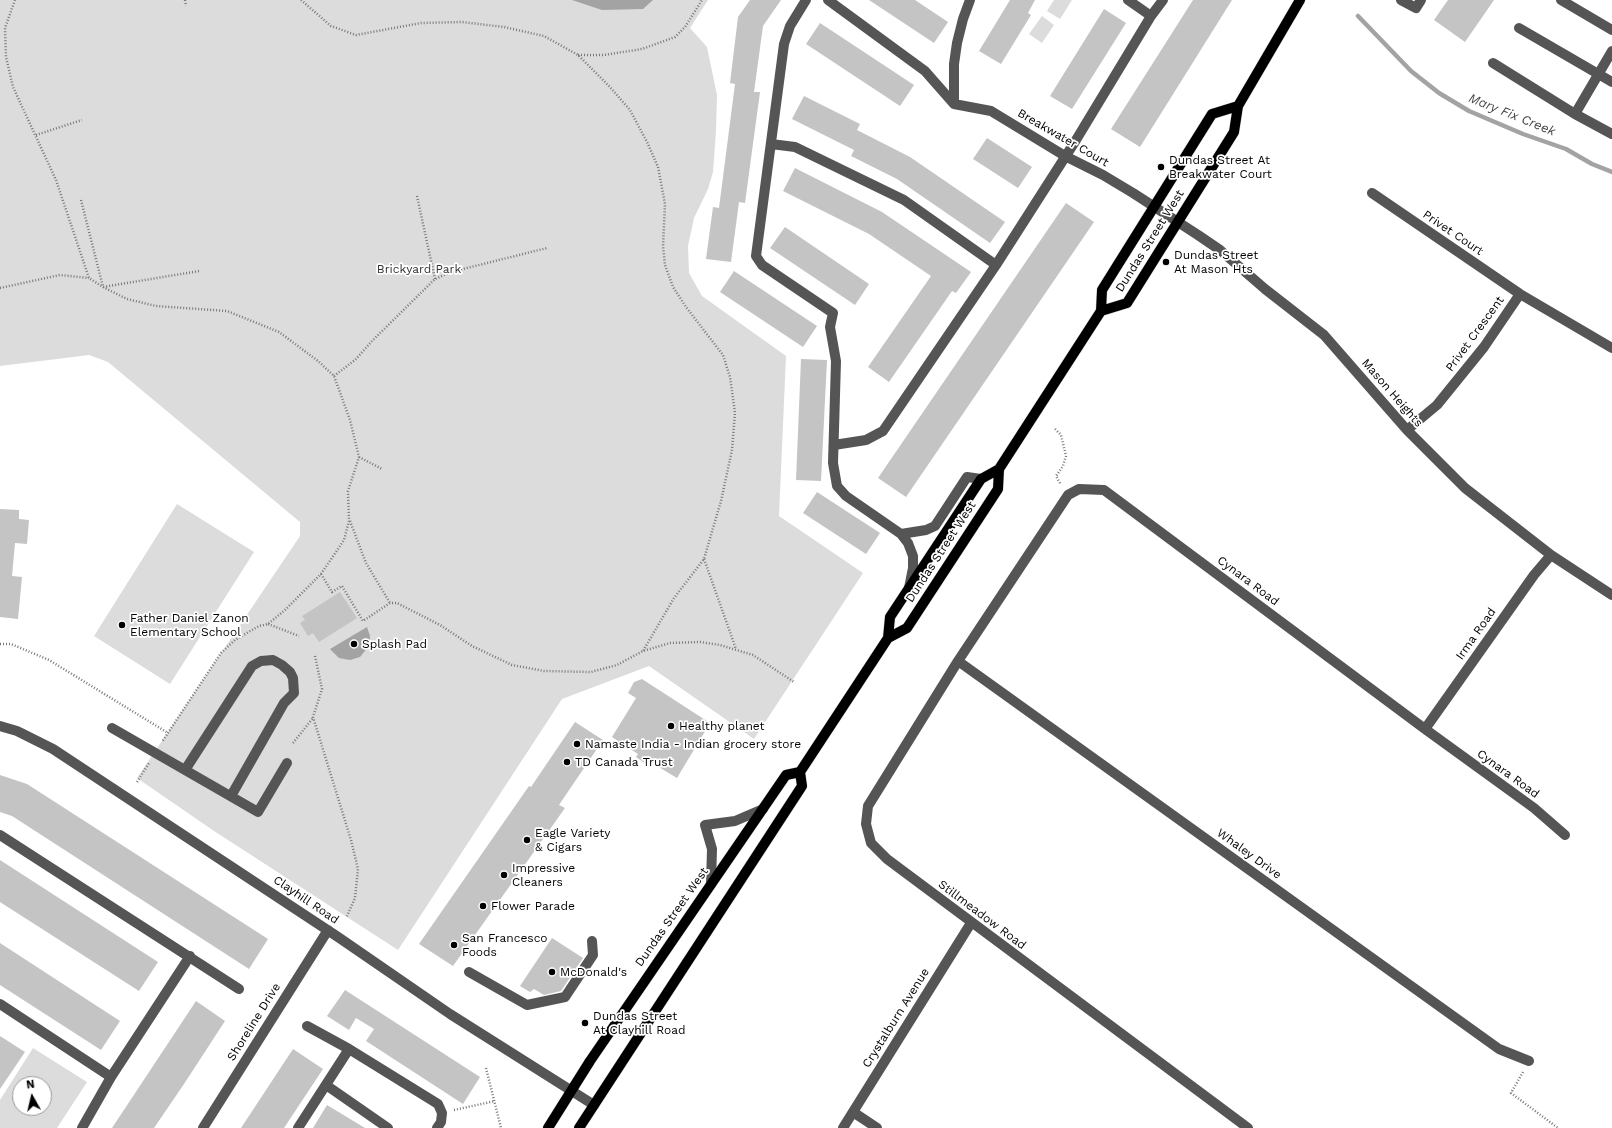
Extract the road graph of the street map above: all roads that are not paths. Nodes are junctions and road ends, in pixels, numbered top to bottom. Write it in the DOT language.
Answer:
graph roads {
  1 [pos="806,0"];
  2 [pos="828,0"];
  3 [pos="970,0"];
  4 [pos="1128,0"];
  5 [pos="1163,0"];
  6 [pos="1300,0"];
  7 [pos="1401,0"];
  8 [pos="1421,0"];
  9 [pos="1561,0"];
  10 [pos="1150,16"];
  11 [pos="1519,28"];
  12 [pos="1612,30"];
  13 [pos="1612,51"];
  14 [pos="1493,63"];
  15 [pos="1598,74"];
  16 [pos="1612,82"];
  17 [pos="954,104"];
  18 [pos="1238,106"];
  19 [pos="1575,114"];
  20 [pos="1612,134"];
  21 [pos="771,144"];
  22 [pos="1065,156"];
  23 [pos="1372,193"];
  24 [pos="1154,207"];
  25 [pos="1178,222"];
  26 [pos="996,265"];
  27 [pos="1520,294"];
  28 [pos="1101,311"];
  29 [pos="1612,348"];
  30 [pos="1407,430"];
  31 [pos="834,446"];
  32 [pos="999,469"];
  33 [pos="980,479"];
  34 [pos="901,534"];
  35 [pos="1551,555"];
  36 [pos="909,588"];
  37 [pos="1612,595"];
  38 [pos="888,638"];
  39 [pos="958,661"];
  40 [pos="0,726"];
  41 [pos="112,728"];
  42 [pos="1425,729"];
  43 [pos="287,764"];
  44 [pos="185,770"];
  45 [pos="800,772"];
  46 [pos="231,796"];
  47 [pos="762,809"];
  48 [pos="0,835"];
  49 [pos="1565,835"];
  50 [pos="711,884"];
  51 [pos="971,923"];
  52 [pos="328,930"];
  53 [pos="592,941"];
  54 [pos="190,956"];
  55 [pos="469,972"];
  56 [pos="239,989"];
  57 [pos="0,1004"];
  58 [pos="307,1026"];
  59 [pos="349,1049"];
  60 [pos="1529,1061"];
  61 [pos="111,1077"];
  62 [pos="326,1085"];
  63 [pos="571,1091"];
  64 [pos="594,1105"];
  65 [pos="854,1112"];
  66 [pos="82,1128"];
  67 [pos="203,1128"];
  68 [pos="298,1128"];
  69 [pos="388,1128"];
  70 [pos="437,1128"];
  71 [pos="548,1128"];
  72 [pos="579,1128"];
  73 [pos="843,1128"];
  74 [pos="878,1128"];
  75 [pos="1248,1128"];
  1 -- 21 [label="street"];
  2 -- 17 [label="street"];
  3 -- 17 [label="street"];
  4 -- 10 [label="street"];
  5 -- 10 [label="street"];
  6 -- 18 [label="main road, Dundas Street West"];
  7 -- 8 [label="street"];
  9 -- 12 [label="street"];
  10 -- 22 [label="street"];
  11 -- 15 [label="street"];
  13 -- 15 [label="street"];
  14 -- 19 [label="street"];
  15 -- 16 [label="street"];
  15 -- 19 [label="street"];
  17 -- 22 [label="street, Breakwater Court"];
  18 -- 24 [label="main road, Dundas Street West"];
  18 -- 25 [label="main road, Dundas Street West"];
  19 -- 20 [label="street"];
  21 -- 26 [label="street"];
  21 -- 31 [label="street"];
  22 -- 24 [label="street, Breakwater Court"];
  22 -- 26 [label="street"];
  23 -- 27 [label="street, Privet Court"];
  24 -- 25 [label="street, Mason Heights"];
  24 -- 28 [label="main road, Dundas Street West"];
  25 -- 28 [label="main road, Dundas Street West"];
  25 -- 30 [label="street, Mason Heights"];
  26 -- 31 [label="street"];
  27 -- 29 [label="street, Privet Crescent"];
  27 -- 30 [label="street, Privet Crescent"];
  28 -- 32 [label="main road, Dundas Street West"];
  30 -- 35 [label="street, Mason Heights"];
  31 -- 34 [label="street"];
  32 -- 33 [label="main road, Dundas Street West"];
  32 -- 38 [label="main road, Dundas Street West"];
  33 -- 34 [label="street"];
  33 -- 36 [label="main road, Dundas Street West"];
  34 -- 36 [label="street"];
  35 -- 37 [label="street, Mason Heights"];
  35 -- 42 [label="street, Irma Road"];
  36 -- 38 [label="main road, Dundas Street West"];
  38 -- 45 [label="main road, Dundas Street West"];
  39 -- 42 [label="street, Cynara Road"];
  39 -- 51 [label="street, Stillmeadow Road"];
  39 -- 60 [label="street, Whaley Drive"];
  40 -- 52 [label="street, Clayhill Road"];
  41 -- 44 [label="street"];
  42 -- 49 [label="street, Cynara Road"];
  43 -- 46 [label="street"];
  44 -- 46 [label="street"];
  44 -- 46 [label="street"];
  45 -- 47 [label="main road, Dundas Street West"];
  45 -- 64 [label="main road, Dundas Street West"];
  47 -- 50 [label="main road, Dundas Street West"];
  47 -- 50 [label="street"];
  48 -- 54 [label="street"];
  50 -- 63 [label="main road, Dundas Street West"];
  51 -- 65 [label="street, Crystalburn Avenue"];
  51 -- 75 [label="street, Stillmeadow Road"];
  52 -- 63 [label="street, Clayhill Road"];
  52 -- 67 [label="street, Shoreline Drive"];
  53 -- 55 [label="street"];
  54 -- 56 [label="street"];
  54 -- 61 [label="street"];
  57 -- 61 [label="street"];
  58 -- 59 [label="street"];
  59 -- 62 [label="street"];
  59 -- 70 [label="street"];
  61 -- 66 [label="street"];
  62 -- 68 [label="street"];
  62 -- 69 [label="street"];
  63 -- 64 [label="street, Clayhill Road"];
  63 -- 71 [label="main road, Dundas Street West"];
  64 -- 72 [label="main road, Dundas Street West"];
  65 -- 73 [label="street, Crystalburn Avenue"];
  65 -- 74 [label="street"];
}
